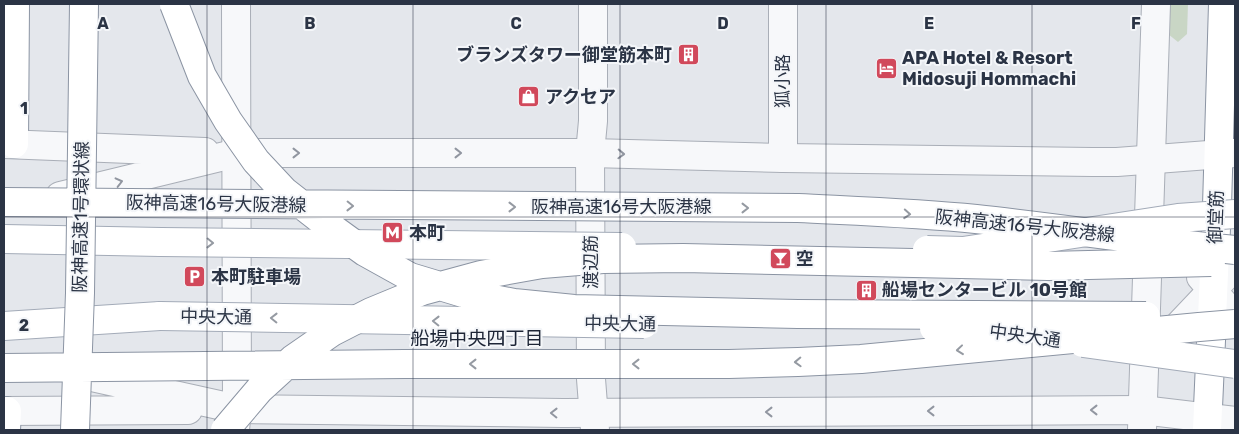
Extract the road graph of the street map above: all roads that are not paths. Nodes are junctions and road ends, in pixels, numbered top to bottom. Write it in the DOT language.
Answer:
graph roads {
  1 [pos="15,4"];
  2 [pos="84,4"];
  3 [pos="174,4"];
  4 [pos="236,4"];
  5 [pos="592,4"];
  6 [pos="783,4"];
  7 [pos="1156,4"];
  8 [pos="1223,4"];
  9 [pos="9,144"];
  10 [pos="237,153"];
  11 [pos="590,153"];
  12 [pos="1227,154"];
  13 [pos="782,158"];
  14 [pos="1150,160"];
  15 [pos="4,202"];
  16 [pos="4,210"];
  17 [pos="1235,214"];
  18 [pos="1149,218"];
  19 [pos="4,239"];
  20 [pos="1235,250"];
  21 [pos="1235,261"];
  22 [pos="1235,266"];
  23 [pos="1213,291"];
  24 [pos="1235,317"];
  25 [pos="1235,324"];
  26 [pos="4,326"];
  27 [pos="4,357"];
  28 [pos="1144,362"];
  29 [pos="1235,364"];
  30 [pos="4,368"];
  31 [pos="6,418"];
  32 [pos="1142,420"];
  33 [pos="595,421"];
  34 [pos="1235,421"];
  35 [pos="232,423"];
  36 [pos="1207,424"];
  37 [pos="75,430"];
  1 -- 9 [label="main road"];
  2 -- 37 [label="main road, 阪神高速1号環状線, bridge"];
  3 -- 24 [label="main road, bridge"];
  4 -- 10 [label="street"];
  5 -- 11 [label="street, 渡辺筋"];
  6 -- 13 [label="street, 狐小路"];
  7 -- 14 [label="street"];
  8 -- 12 [label="main road, 御堂筋"];
  9 -- 10 [label="street"];
  10 -- 11 [label="street, one-way"];
  16 -- 10 [label="street, one-way"];
  10 -- 35 [label="street"];
  11 -- 13 [label="street, one-way"];
  11 -- 33 [label="street, 渡辺筋"];
  12 -- 14 [label="street"];
  12 -- 23 [label="main road, 御堂筋"];
  13 -- 14 [label="street"];
  14 -- 18 [label="street"];
  15 -- 20 [label="main road, 阪神高速16号大阪港線, one-way, bridge"];
  19 -- 17 [label="main road, one-way, bridge"];
  18 -- 23 [label="street"];
  18 -- 28 [label="street"];
  21 -- 35 [label="main road, bridge"];
  22 -- 23 [label="street"];
  23 -- 24 [label="street"];
  23 -- 28 [label="street"];
  23 -- 36 [label="main road, 御堂筋"];
  25 -- 30 [label="main road, one-way, bridge"];
  29 -- 26 [label="main road, 中央大通, one-way, bridge"];
  27 -- 35 [label="street"];
  28 -- 32 [label="street"];
  31 -- 35 [label="street"];
  32 -- 33 [label="street, one-way"];
  32 -- 36 [label="street"];
  33 -- 35 [label="street, one-way"];
  34 -- 36 [label="street"];
}
